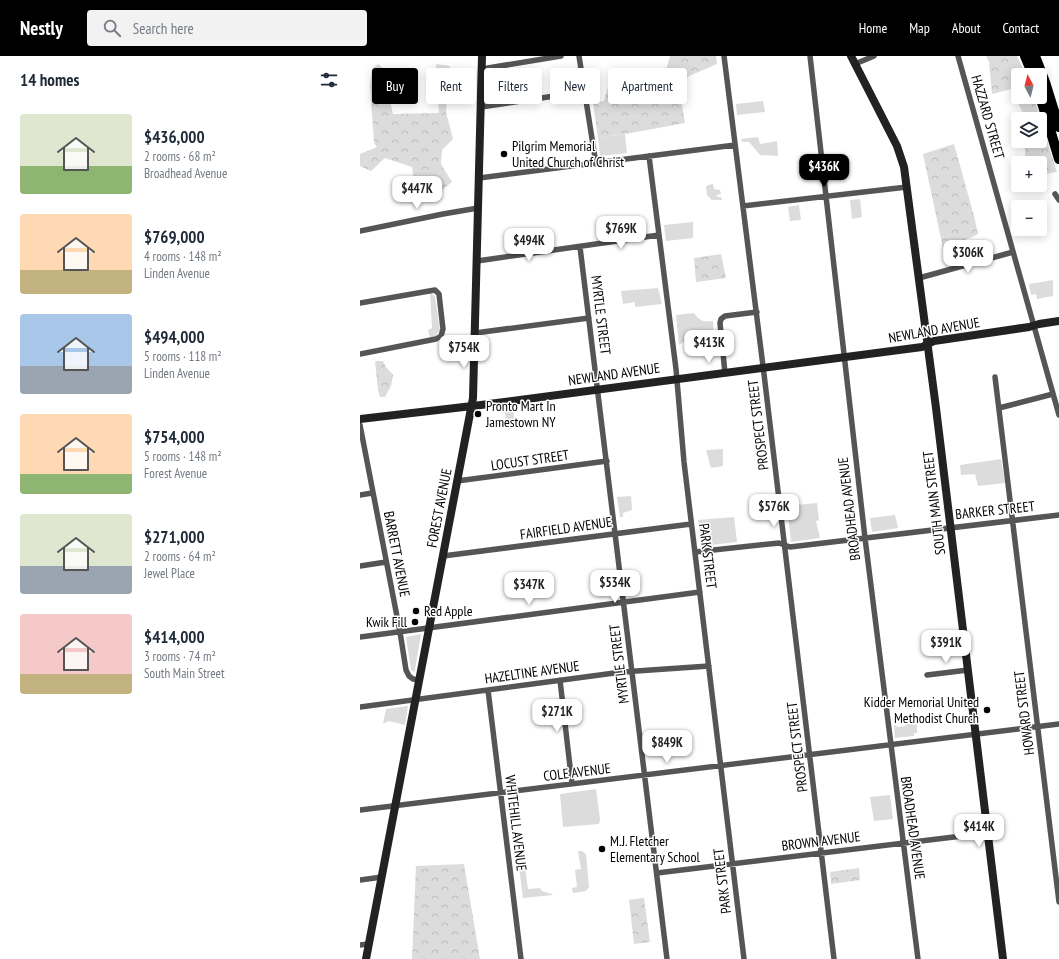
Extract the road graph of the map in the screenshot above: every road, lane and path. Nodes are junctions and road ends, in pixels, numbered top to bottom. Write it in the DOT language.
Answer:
graph roads {
  1 [pos="482,56"];
  2 [pos="561,56"];
  3 [pos="579,56"];
  4 [pos="724,56"];
  5 [pos="810,56"];
  6 [pos="851,56"];
  7 [pos="874,56"];
  8 [pos="958,56"];
  9 [pos="1025,56"];
  10 [pos="1037,58"];
  11 [pos="855,64"];
  12 [pos="1030,68"];
  13 [pos="482,69"];
  14 [pos="550,97"];
  15 [pos="1042,104"];
  16 [pos="481,107"];
  17 [pos="1059,127"];
  18 [pos="735,145"];
  19 [pos="649,156"];
  20 [pos="1059,159"];
  21 [pos="596,164"];
  22 [pos="479,178"];
  23 [pos="907,187"];
  24 [pos="1055,194"];
  25 [pos="826,196"];
  26 [pos="1059,200"];
  27 [pos="744,206"];
  28 [pos="478,208"];
  29 [pos="360,231"];
  30 [pos="659,235"];
  31 [pos="580,247"];
  32 [pos="1014,252"];
  33 [pos="477,260"];
  34 [pos="919,278"];
  35 [pos="360,304"];
  36 [pos="757,312"];
  37 [pos="589,318"];
  38 [pos="1059,321"];
  39 [pos="1034,325"];
  40 [pos="475,333"];
  41 [pos="928,344"];
  42 [pos="360,354"];
  43 [pos="844,357"];
  44 [pos="764,368"];
  45 [pos="725,373"];
  46 [pos="995,377"];
  47 [pos="676,379"];
  48 [pos="598,389"];
  49 [pos="1053,394"];
  50 [pos="472,406"];
  51 [pos="998,408"];
  52 [pos="1059,415"];
  53 [pos="360,419"];
  54 [pos="360,425"];
  55 [pos="607,461"];
  56 [pos="457,481"];
  57 [pos="372,493"];
  58 [pos="360,495"];
  59 [pos="1059,515"];
  60 [pos="1013,521"];
  61 [pos="692,524"];
  62 [pos="950,528"];
  63 [pos="616,534"];
  64 [pos="865,538"];
  65 [pos="785,545"];
  66 [pos="695,552"];
  67 [pos="443,556"];
  68 [pos="386,562"];
  69 [pos="360,566"];
  70 [pos="700,592"];
  71 [pos="624,602"];
  72 [pos="429,629"];
  73 [pos="400,632"];
  74 [pos="360,637"];
  75 [pos="709,666"];
  76 [pos="968,670"];
  77 [pos="632,671"];
  78 [pos="927,675"];
  79 [pos="419,680"];
  80 [pos="560,680"];
  81 [pos="488,690"];
  82 [pos="415,700"];
  83 [pos="360,707"];
  84 [pos="1059,724"];
  85 [pos="1038,727"];
  86 [pos="976,735"];
  87 [pos="890,745"];
  88 [pos="810,755"];
  89 [pos="720,766"];
  90 [pos="645,776"];
  91 [pos="572,784"];
  92 [pos="500,794"];
  93 [pos="396,806"];
  94 [pos="360,810"];
  95 [pos="987,833"];
  96 [pos="903,843"];
  97 [pos="822,853"];
  98 [pos="732,864"];
  99 [pos="657,873"];
  100 [pos="382,877"];
  101 [pos="360,880"];
  102 [pos="1059,902"];
  103 [pos="364,945"];
  104 [pos="366,959"];
  105 [pos="521,959"];
  106 [pos="667,959"];
  107 [pos="744,959"];
  108 [pos="834,959"];
  109 [pos="918,959"];
  110 [pos="1003,959"];
  1 -- 13 [label="street, FOREST AVENUE"];
  2 -- 13 [label="street"];
  3 -- 21 [label="street"];
  4 -- 18 [label="street, PROSPECT STREET"];
  5 -- 25 [label="street, BROADHEAD AVENUE"];
  6 -- 11 [label="street, SOUTH MAIN STREET"];
  7 -- 11 [label="street"];
  8 -- 32 [label="street, HAZZARD STREET"];
  9 -- 12 [label="highway"];
  10 -- 17 [label="highway"];
  11 -- 23 [label="street, SOUTH MAIN STREET"];
  13 -- 16 [label="street, FOREST AVENUE"];
  14 -- 16 [label="street"];
  15 -- 20 [label="highway"];
  16 -- 22 [label="street, FOREST AVENUE"];
  18 -- 19 [label="street"];
  18 -- 27 [label="street, PROSPECT STREET"];
  19 -- 21 [label="street"];
  19 -- 30 [label="street, PARK STREET"];
  21 -- 22 [label="street"];
  22 -- 28 [label="street, FOREST AVENUE"];
  23 -- 25 [label="street"];
  23 -- 34 [label="street, SOUTH MAIN STREET"];
  24 -- 26 [label="street"];
  25 -- 27 [label="street"];
  25 -- 43 [label="street, BROADHEAD AVENUE"];
  27 -- 36 [label="street, PROSPECT STREET"];
  28 -- 29 [label="street"];
  28 -- 33 [label="street, FOREST AVENUE"];
  30 -- 31 [label="street"];
  30 -- 47 [label="street, PARK STREET"];
  31 -- 33 [label="street"];
  31 -- 37 [label="street, MYRTLE STREET"];
  32 -- 34 [label="street"];
  32 -- 39 [label="street, HAZZARD STREET"];
  33 -- 40 [label="street, FOREST AVENUE"];
  34 -- 41 [label="street, SOUTH MAIN STREET"];
  35 -- 42 [label="street"];
  36 -- 44 [label="street, PROSPECT STREET"];
  36 -- 45 [label="street"];
  37 -- 40 [label="street"];
  37 -- 48 [label="street, MYRTLE STREET"];
  38 -- 39 [label="street, NEWLAND AVENUE"];
  39 -- 41 [label="street, NEWLAND AVENUE"];
  39 -- 49 [label="street, HAZZARD STREET"];
  40 -- 50 [label="street, FOREST AVENUE"];
  41 -- 43 [label="street, NEWLAND AVENUE"];
  41 -- 62 [label="street, SOUTH MAIN STREET"];
  43 -- 44 [label="street, NEWLAND AVENUE"];
  43 -- 64 [label="street, BROADHEAD AVENUE"];
  44 -- 45 [label="street, NEWLAND AVENUE"];
  44 -- 65 [label="street, PROSPECT STREET"];
  45 -- 47 [label="street, NEWLAND AVENUE"];
  46 -- 51 [label="street, HOWARD STREET"];
  47 -- 48 [label="street, NEWLAND AVENUE"];
  47 -- 61 [label="street, PARK STREET"];
  48 -- 50 [label="street, NEWLAND AVENUE"];
  48 -- 55 [label="street, MYRTLE STREET"];
  49 -- 51 [label="street"];
  49 -- 52 [label="street, HAZZARD STREET"];
  50 -- 53 [label="street, NEWLAND AVENUE"];
  50 -- 56 [label="street, FOREST AVENUE"];
  51 -- 60 [label="street, HOWARD STREET"];
  54 -- 57 [label="street, BARRETT AVENUE"];
  55 -- 56 [label="street, LOCUST STREET"];
  55 -- 63 [label="street, MYRTLE STREET"];
  56 -- 67 [label="street, FOREST AVENUE"];
  57 -- 58 [label="street"];
  57 -- 68 [label="street, BARRETT AVENUE"];
  59 -- 60 [label="street, BARKER STREET"];
  60 -- 62 [label="street, BARKER STREET"];
  60 -- 85 [label="street, HOWARD STREET"];
  61 -- 63 [label="street, FAIRFIELD AVENUE"];
  61 -- 66 [label="street, PARK STREET"];
  62 -- 64 [label="street, BARKER STREET"];
  62 -- 76 [label="street, SOUTH MAIN STREET"];
  63 -- 67 [label="street, FAIRFIELD AVENUE"];
  63 -- 71 [label="street, MYRTLE STREET"];
  64 -- 65 [label="street, BARKER STREET"];
  64 -- 87 [label="street, BROADHEAD AVENUE"];
  65 -- 66 [label="street, BARKER STREET"];
  65 -- 88 [label="street, PROSPECT STREET"];
  66 -- 70 [label="street, PARK STREET"];
  67 -- 72 [label="street, FOREST AVENUE"];
  68 -- 69 [label="street"];
  68 -- 73 [label="street, BARRETT AVENUE"];
  70 -- 71 [label="street"];
  70 -- 75 [label="street, PARK STREET"];
  71 -- 72 [label="street"];
  71 -- 77 [label="street, MYRTLE STREET"];
  72 -- 73 [label="street"];
  72 -- 79 [label="street, FOREST AVENUE"];
  73 -- 74 [label="street"];
  73 -- 79 [label="street, BARRETT AVENUE"];
  75 -- 77 [label="street, HAZELTINE AVENUE"];
  75 -- 89 [label="street, PARK STREET"];
  76 -- 78 [label="street"];
  76 -- 86 [label="street, SOUTH MAIN STREET"];
  77 -- 80 [label="street, HAZELTINE AVENUE"];
  77 -- 90 [label="street, MYRTLE STREET"];
  79 -- 82 [label="street, FOREST AVENUE"];
  80 -- 81 [label="street, HAZELTINE AVENUE"];
  80 -- 91 [label="street"];
  81 -- 82 [label="street, HAZELTINE AVENUE"];
  81 -- 92 [label="street, WHITEHILL AVENUE"];
  82 -- 83 [label="street, HAZELTINE AVENUE"];
  82 -- 93 [label="street, FOREST AVENUE"];
  84 -- 85 [label="street, COLE AVENUE"];
  85 -- 86 [label="street, COLE AVENUE"];
  85 -- 102 [label="street, HOWARD STREET"];
  86 -- 87 [label="street, COLE AVENUE"];
  86 -- 95 [label="street, SOUTH MAIN STREET"];
  87 -- 88 [label="street, COLE AVENUE"];
  87 -- 96 [label="street, BROADHEAD AVENUE"];
  88 -- 89 [label="street, COLE AVENUE"];
  88 -- 97 [label="street, PROSPECT STREET"];
  89 -- 90 [label="street, COLE AVENUE"];
  89 -- 98 [label="street, PARK STREET"];
  90 -- 91 [label="street, COLE AVENUE"];
  90 -- 99 [label="street, MYRTLE STREET"];
  91 -- 92 [label="street, COLE AVENUE"];
  92 -- 93 [label="street, COLE AVENUE"];
  92 -- 105 [label="street, WHITEHILL AVENUE"];
  93 -- 94 [label="street, COLE AVENUE"];
  93 -- 100 [label="street, FOREST AVENUE"];
  95 -- 96 [label="street, BROWN AVENUE"];
  95 -- 110 [label="street, SOUTH MAIN STREET"];
  96 -- 97 [label="street, BROWN AVENUE"];
  96 -- 109 [label="street, BROADHEAD AVENUE"];
  97 -- 98 [label="street, BROWN AVENUE"];
  97 -- 108 [label="street, PROSPECT STREET"];
  98 -- 99 [label="street, BROWN AVENUE"];
  98 -- 107 [label="street, PARK STREET"];
  99 -- 106 [label="street, MYRTLE STREET"];
  100 -- 101 [label="street"];
  100 -- 103 [label="street, FOREST AVENUE"];
  103 -- 104 [label="street, FOREST AVENUE"];
}
